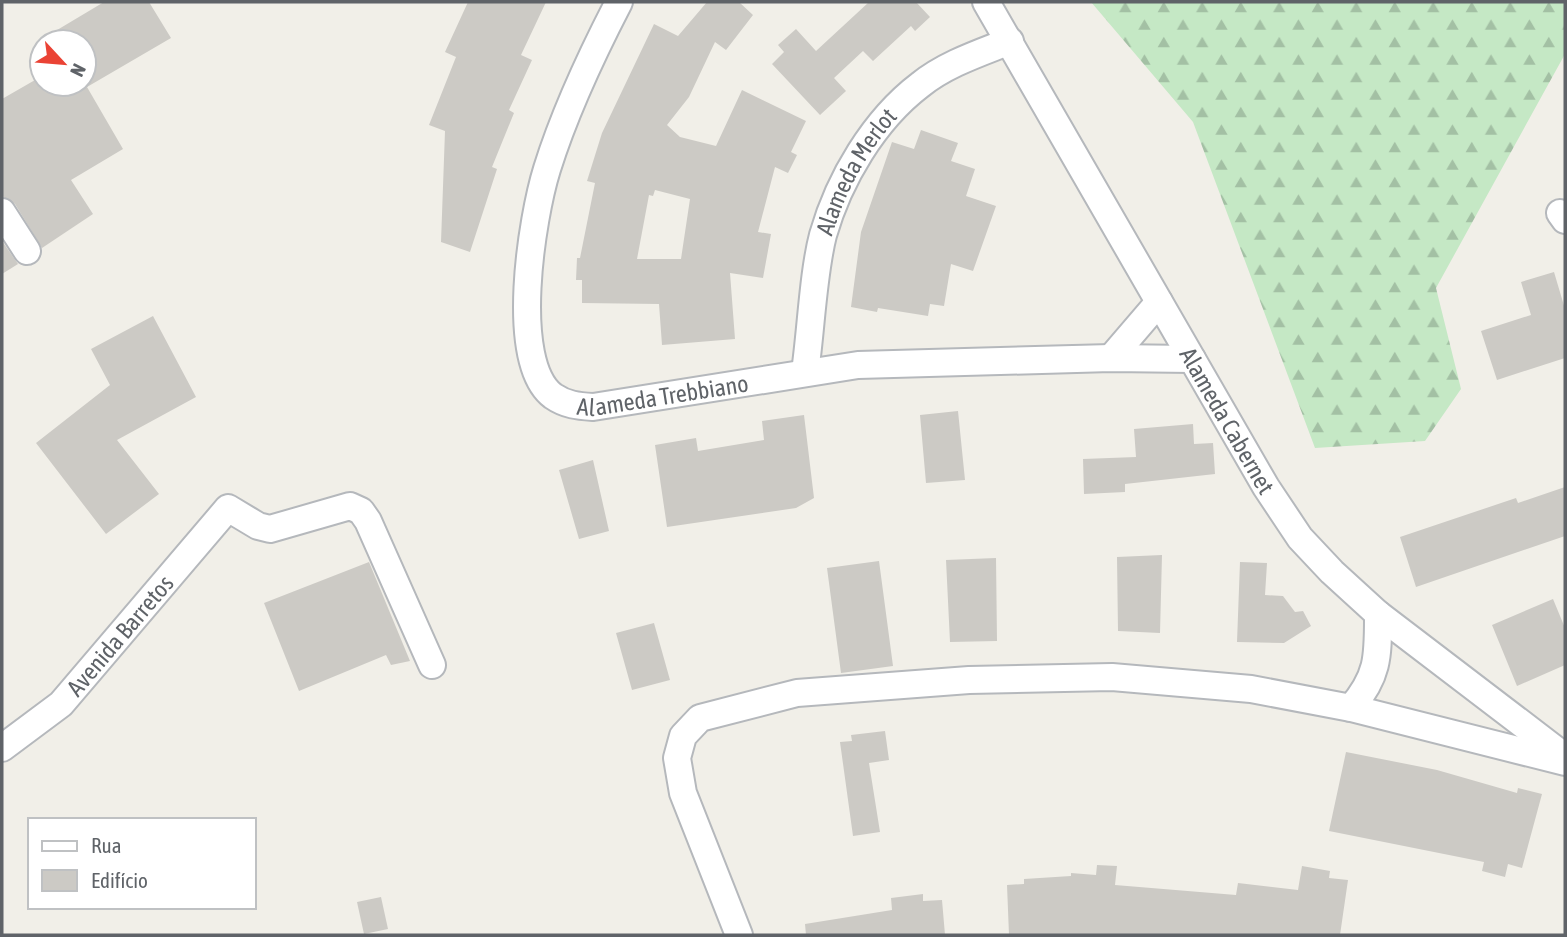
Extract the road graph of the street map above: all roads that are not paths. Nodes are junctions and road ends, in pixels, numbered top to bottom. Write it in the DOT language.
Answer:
graph roads {
  1 [pos="619,2"];
  2 [pos="986,2"];
  3 [pos="1010,41"];
  4 [pos="2,212"];
  5 [pos="27,251"];
  6 [pos="1159,302"];
  7 [pos="1111,358"];
  8 [pos="1192,359"];
  9 [pos="806,372"];
  10 [pos="1378,614"];
  11 [pos="432,665"];
  12 [pos="1351,708"];
  13 [pos="2,748"];
  14 [pos="1565,760"];
  15 [pos="739,935"];
  1 -- 9 [label="street, Alameda Trebbiano"];
  2 -- 3 [label="street, Alameda Cabernet"];
  3 -- 6 [label="street, Alameda Cabernet"];
  3 -- 9 [label="street, Alameda Merlot"];
  4 -- 5 [label="street"];
  6 -- 7 [label="street"];
  6 -- 8 [label="street, Alameda Cabernet"];
  7 -- 8 [label="street, Alameda Trebbiano"];
  7 -- 9 [label="street, Alameda Trebbiano"];
  8 -- 10 [label="street, Alameda Cabernet"];
  10 -- 12 [label="street"];
  10 -- 14 [label="street, Alameda Cabernet"];
  11 -- 13 [label="street, Avenida Barretos"];
  12 -- 14 [label="street"];
  12 -- 15 [label="street"];
}
